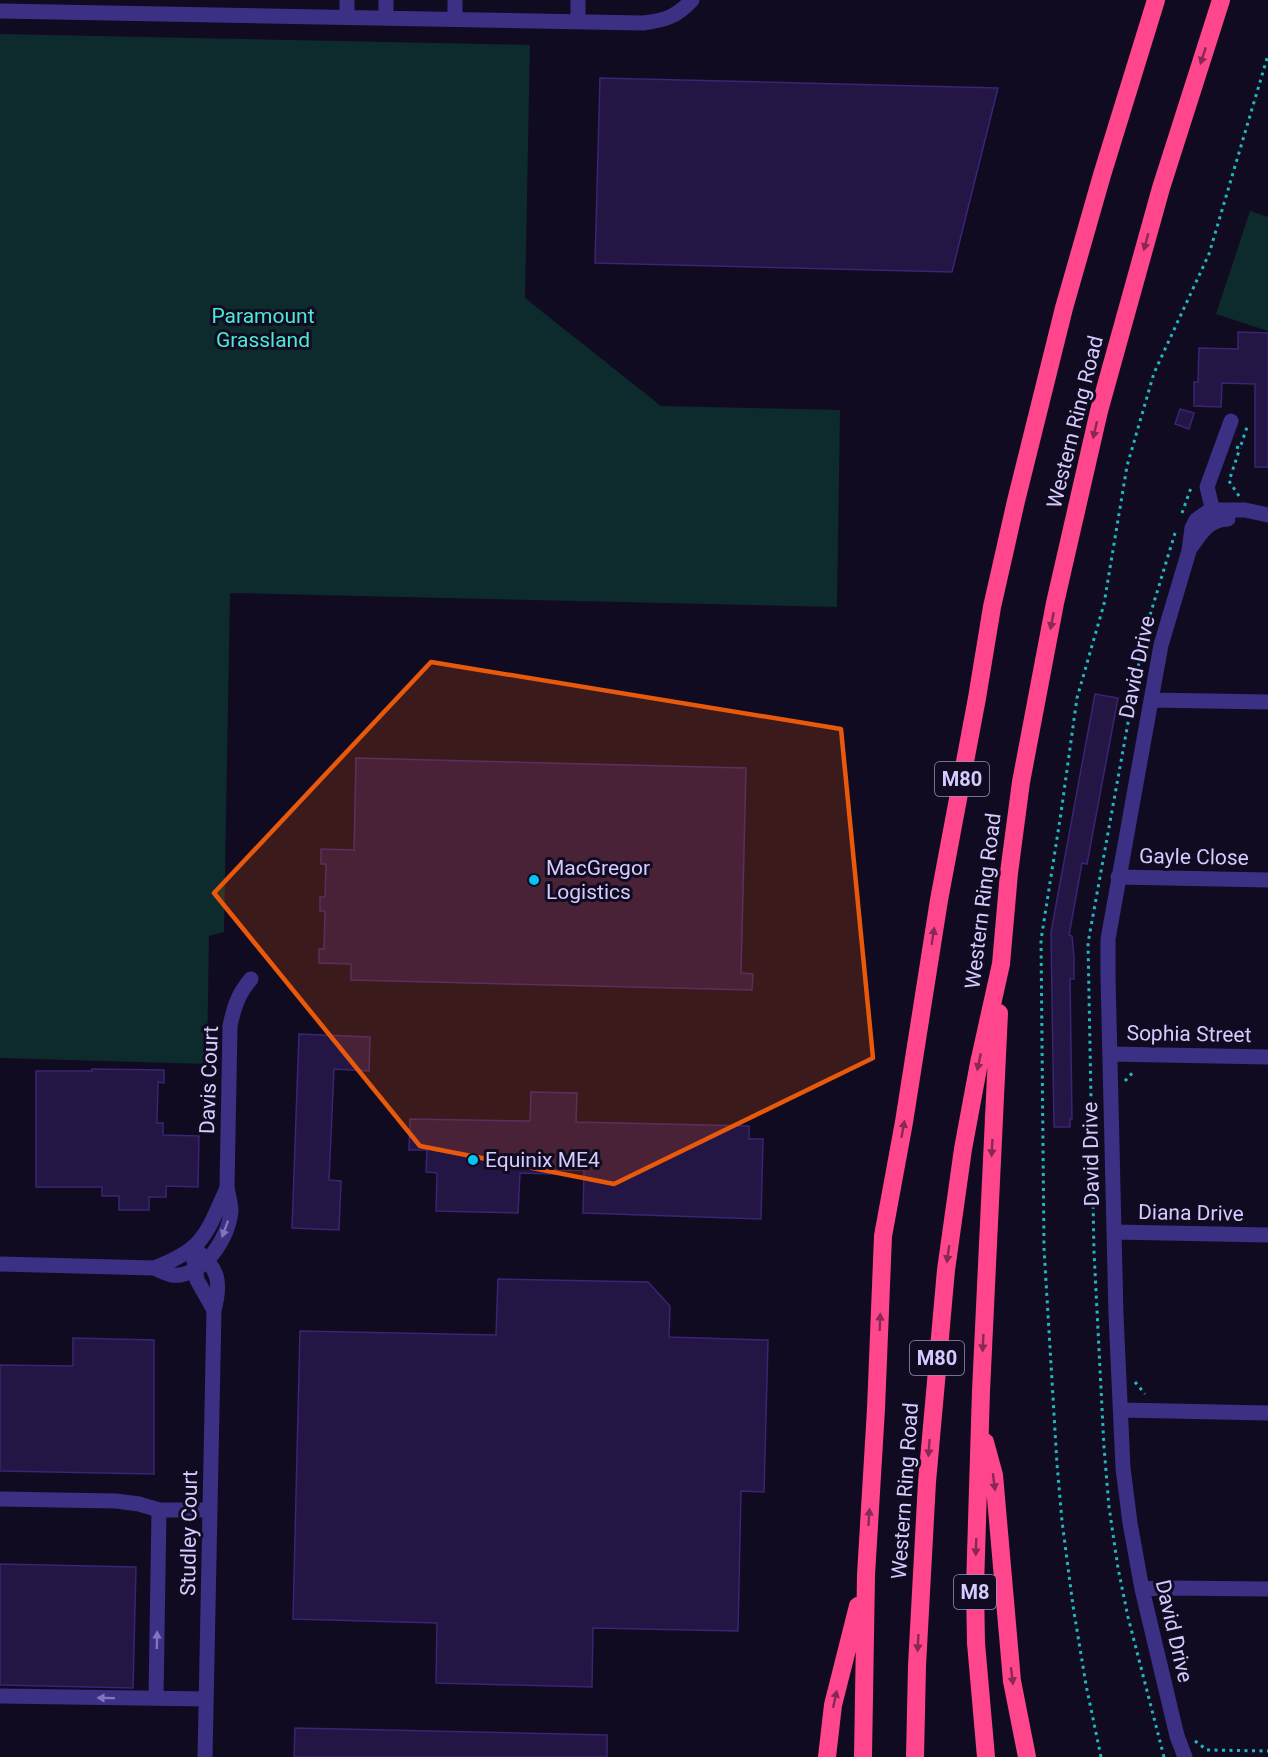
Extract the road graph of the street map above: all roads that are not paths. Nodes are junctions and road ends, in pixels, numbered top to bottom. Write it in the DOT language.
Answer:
graph roads {
  1 [pos="347,0"];
  2 [pos="386,0"];
  3 [pos="454,0"];
  4 [pos="578,0"];
  5 [pos="1156,0"];
  6 [pos="1221,0"];
  7 [pos="692,1"];
  8 [pos="0,11"];
  9 [pos="347,17"];
  10 [pos="386,18"];
  11 [pos="454,19"];
  12 [pos="578,20"];
  13 [pos="1231,421"];
  14 [pos="1218,512"];
  15 [pos="1264,514"];
  16 [pos="1151,700"];
  17 [pos="1268,702"];
  18 [pos="1118,877"];
  19 [pos="1268,880"];
  20 [pos="1001,964"];
  21 [pos="250,979"];
  22 [pos="1110,1054"];
  23 [pos="1268,1057"];
  24 [pos="227,1187"];
  25 [pos="1114,1232"];
  26 [pos="1268,1235"];
  27 [pos="194,1248"];
  28 [pos="0,1264"];
  29 [pos="201,1265"];
  30 [pos="154,1268"];
  31 [pos="1121,1410"];
  32 [pos="1268,1413"];
  33 [pos="980,1426"];
  34 [pos="0,1499"];
  35 [pos="159,1510"];
  36 [pos="210,1510"];
  37 [pos="866,1575"];
  38 [pos="1142,1589"];
  39 [pos="1268,1589"];
  40 [pos="0,1696"];
  41 [pos="156,1698"];
  42 [pos="206,1699"];
  43 [pos="205,1757"];
  44 [pos="827,1757"];
  45 [pos="864,1757"];
  46 [pos="915,1757"];
  47 [pos="986,1757"];
  48 [pos="1027,1757"];
  49 [pos="1185,1757"];
  1 -- 9 [label="street"];
  2 -- 10 [label="street"];
  3 -- 11 [label="street"];
  4 -- 12 [label="street"];
  37 -- 5 [label="highway, Western Ring Road / M80, one-way"];
  6 -- 20 [label="highway, Western Ring Road / M80, one-way"];
  7 -- 12 [label="street"];
  8 -- 9 [label="street"];
  9 -- 10 [label="street"];
  10 -- 11 [label="street"];
  11 -- 12 [label="street"];
  13 -- 14 [label="street"];
  14 -- 15 [label="street"];
  14 -- 16 [label="street, David Drive"];
  16 -- 17 [label="street"];
  16 -- 18 [label="street, David Drive"];
  18 -- 19 [label="street, Gayle Close"];
  18 -- 22 [label="street, David Drive"];
  20 -- 33 [label="highway, one-way"];
  20 -- 46 [label="highway, Western Ring Road / M80, one-way"];
  21 -- 24 [label="street, Davis Court"];
  22 -- 23 [label="street, Sophia Street"];
  22 -- 25 [label="street, David Drive"];
  24 -- 27 [label="street, Davis Court"];
  24 -- 29 [label="street, Davis Court, one-way"];
  25 -- 26 [label="street, Diana Drive"];
  25 -- 31 [label="street, David Drive"];
  27 -- 29 [label="street, Studley Court"];
  27 -- 30 [label="street"];
  28 -- 30 [label="street"];
  29 -- 30 [label="street"];
  29 -- 36 [label="street, Studley Court"];
  31 -- 32 [label="street"];
  31 -- 38 [label="street, David Drive"];
  33 -- 47 [label="highway, M8, one-way"];
  33 -- 48 [label="highway, one-way"];
  34 -- 35 [label="street"];
  35 -- 36 [label="street"];
  41 -- 35 [label="street, one-way"];
  36 -- 42 [label="street, Studley Court"];
  44 -- 37 [label="highway, one-way"];
  37 -- 45 [label="highway, Western Ring Road / M80"];
  38 -- 39 [label="street"];
  38 -- 49 [label="street, David Drive"];
  41 -- 40 [label="street, one-way"];
  41 -- 42 [label="street"];
  42 -- 43 [label="street, Studley Court"];
}
